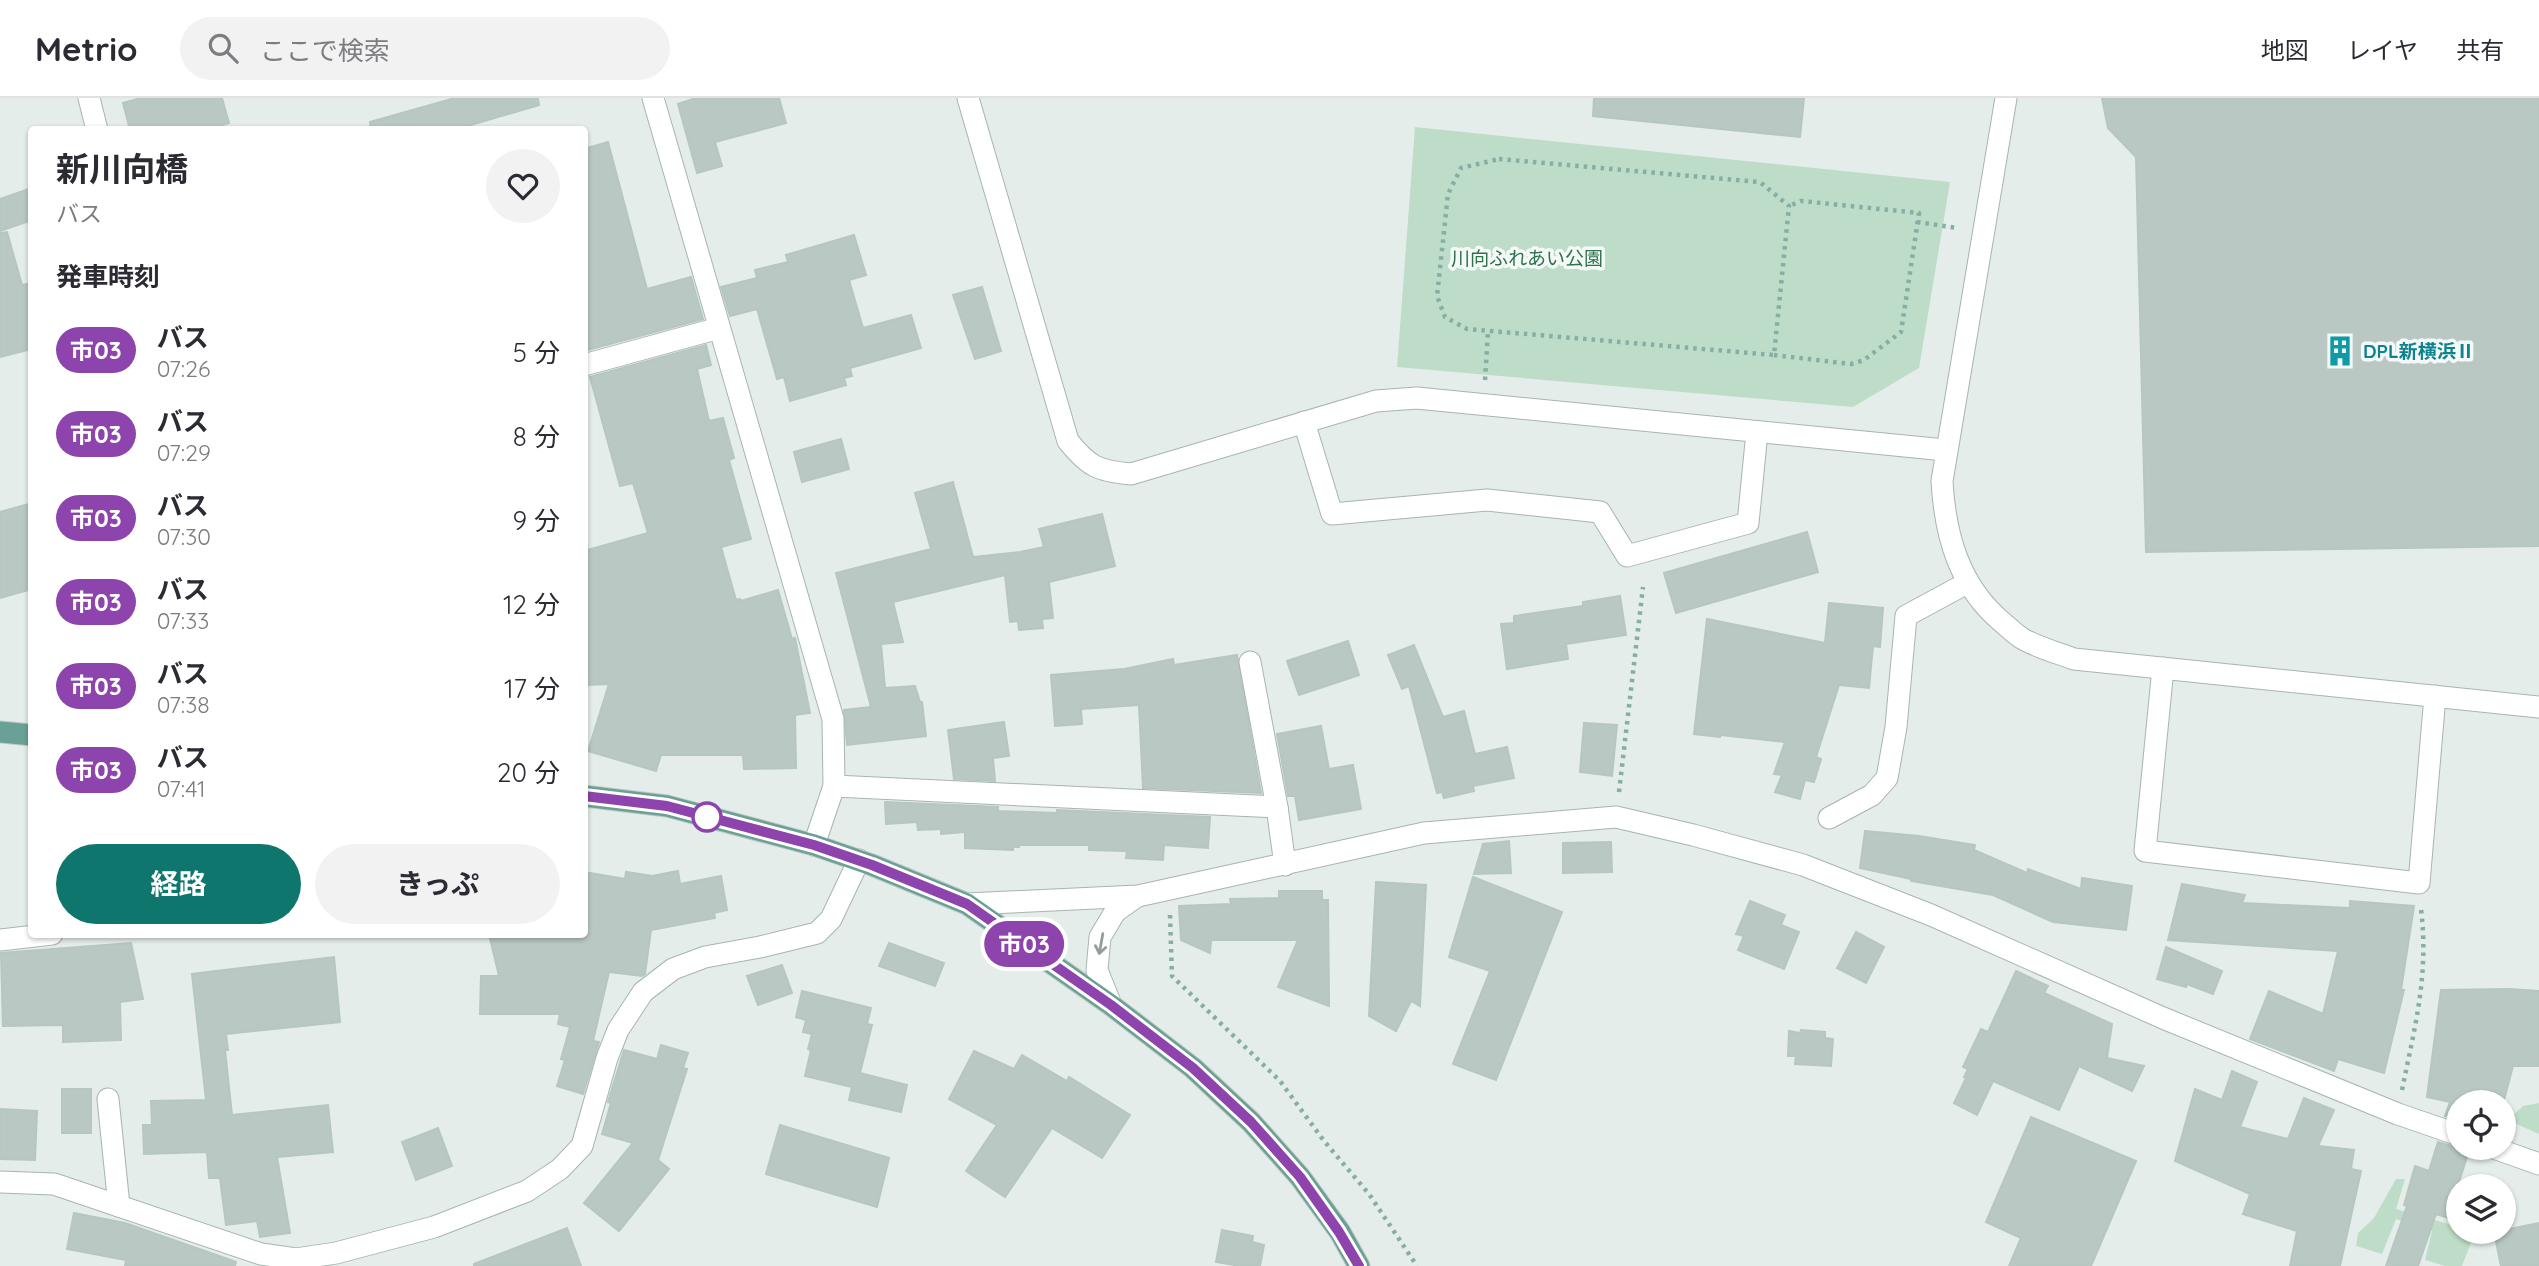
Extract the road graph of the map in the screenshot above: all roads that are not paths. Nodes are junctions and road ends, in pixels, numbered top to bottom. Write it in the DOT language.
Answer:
graph roads {
  1 [pos="89,98"];
  2 [pos="653,98"];
  3 [pos="968,98"];
  4 [pos="2006,98"];
  5 [pos="96,126"];
  6 [pos="719,328"];
  7 [pos="588,364"];
  8 [pos="1304,422"];
  9 [pos="1757,432"];
  10 [pos="1945,450"];
  11 [pos="1967,583"];
  12 [pos="1250,662"];
  13 [pos="2163,667"];
  14 [pos="2435,696"];
  15 [pos="2539,706"];
  16 [pos="0,732"];
  17 [pos="28,735"];
  18 [pos="834,786"];
  19 [pos="588,796"];
  20 [pos="1277,807"];
  21 [pos="1829,818"];
  22 [pos="814,845"];
  23 [pos="859,860"];
  24 [pos="1285,865"];
  25 [pos="1138,896"];
  26 [pos="967,904"];
  27 [pos="28,937"];
  28 [pos="0,940"];
  29 [pos="1111,1005"];
  30 [pos="108,1099"];
  31 [pos="2446,1131"];
  32 [pos="2516,1156"];
  33 [pos="2539,1164"];
  34 [pos="0,1182"];
  35 [pos="119,1206"];
  36 [pos="1359,1266"];
  1 -- 5 [label="street"];
  2 -- 6 [label="street"];
  3 -- 8 [label="street"];
  4 -- 10 [label="street"];
  6 -- 7 [label="street"];
  6 -- 18 [label="street"];
  8 -- 9 [label="street"];
  8 -- 9 [label="street"];
  9 -- 10 [label="street"];
  10 -- 11 [label="street"];
  11 -- 13 [label="street"];
  11 -- 21 [label="street"];
  12 -- 20 [label="street"];
  13 -- 14 [label="street"];
  13 -- 14 [label="street"];
  14 -- 15 [label="street"];
  16 -- 17 [label="main road"];
  18 -- 20 [label="street"];
  18 -- 22 [label="street"];
  19 -- 22 [label="main road"];
  20 -- 24 [label="street"];
  22 -- 23 [label="main road"];
  23 -- 26 [label="main road"];
  23 -- 35 [label="street"];
  24 -- 25 [label="street"];
  24 -- 31 [label="street"];
  25 -- 26 [label="street"];
  25 -- 29 [label="street, one-way"];
  26 -- 29 [label="main road"];
  27 -- 28 [label="street"];
  29 -- 36 [label="main road"];
  30 -- 35 [label="street"];
  32 -- 33 [label="street"];
  34 -- 35 [label="street"];
}
